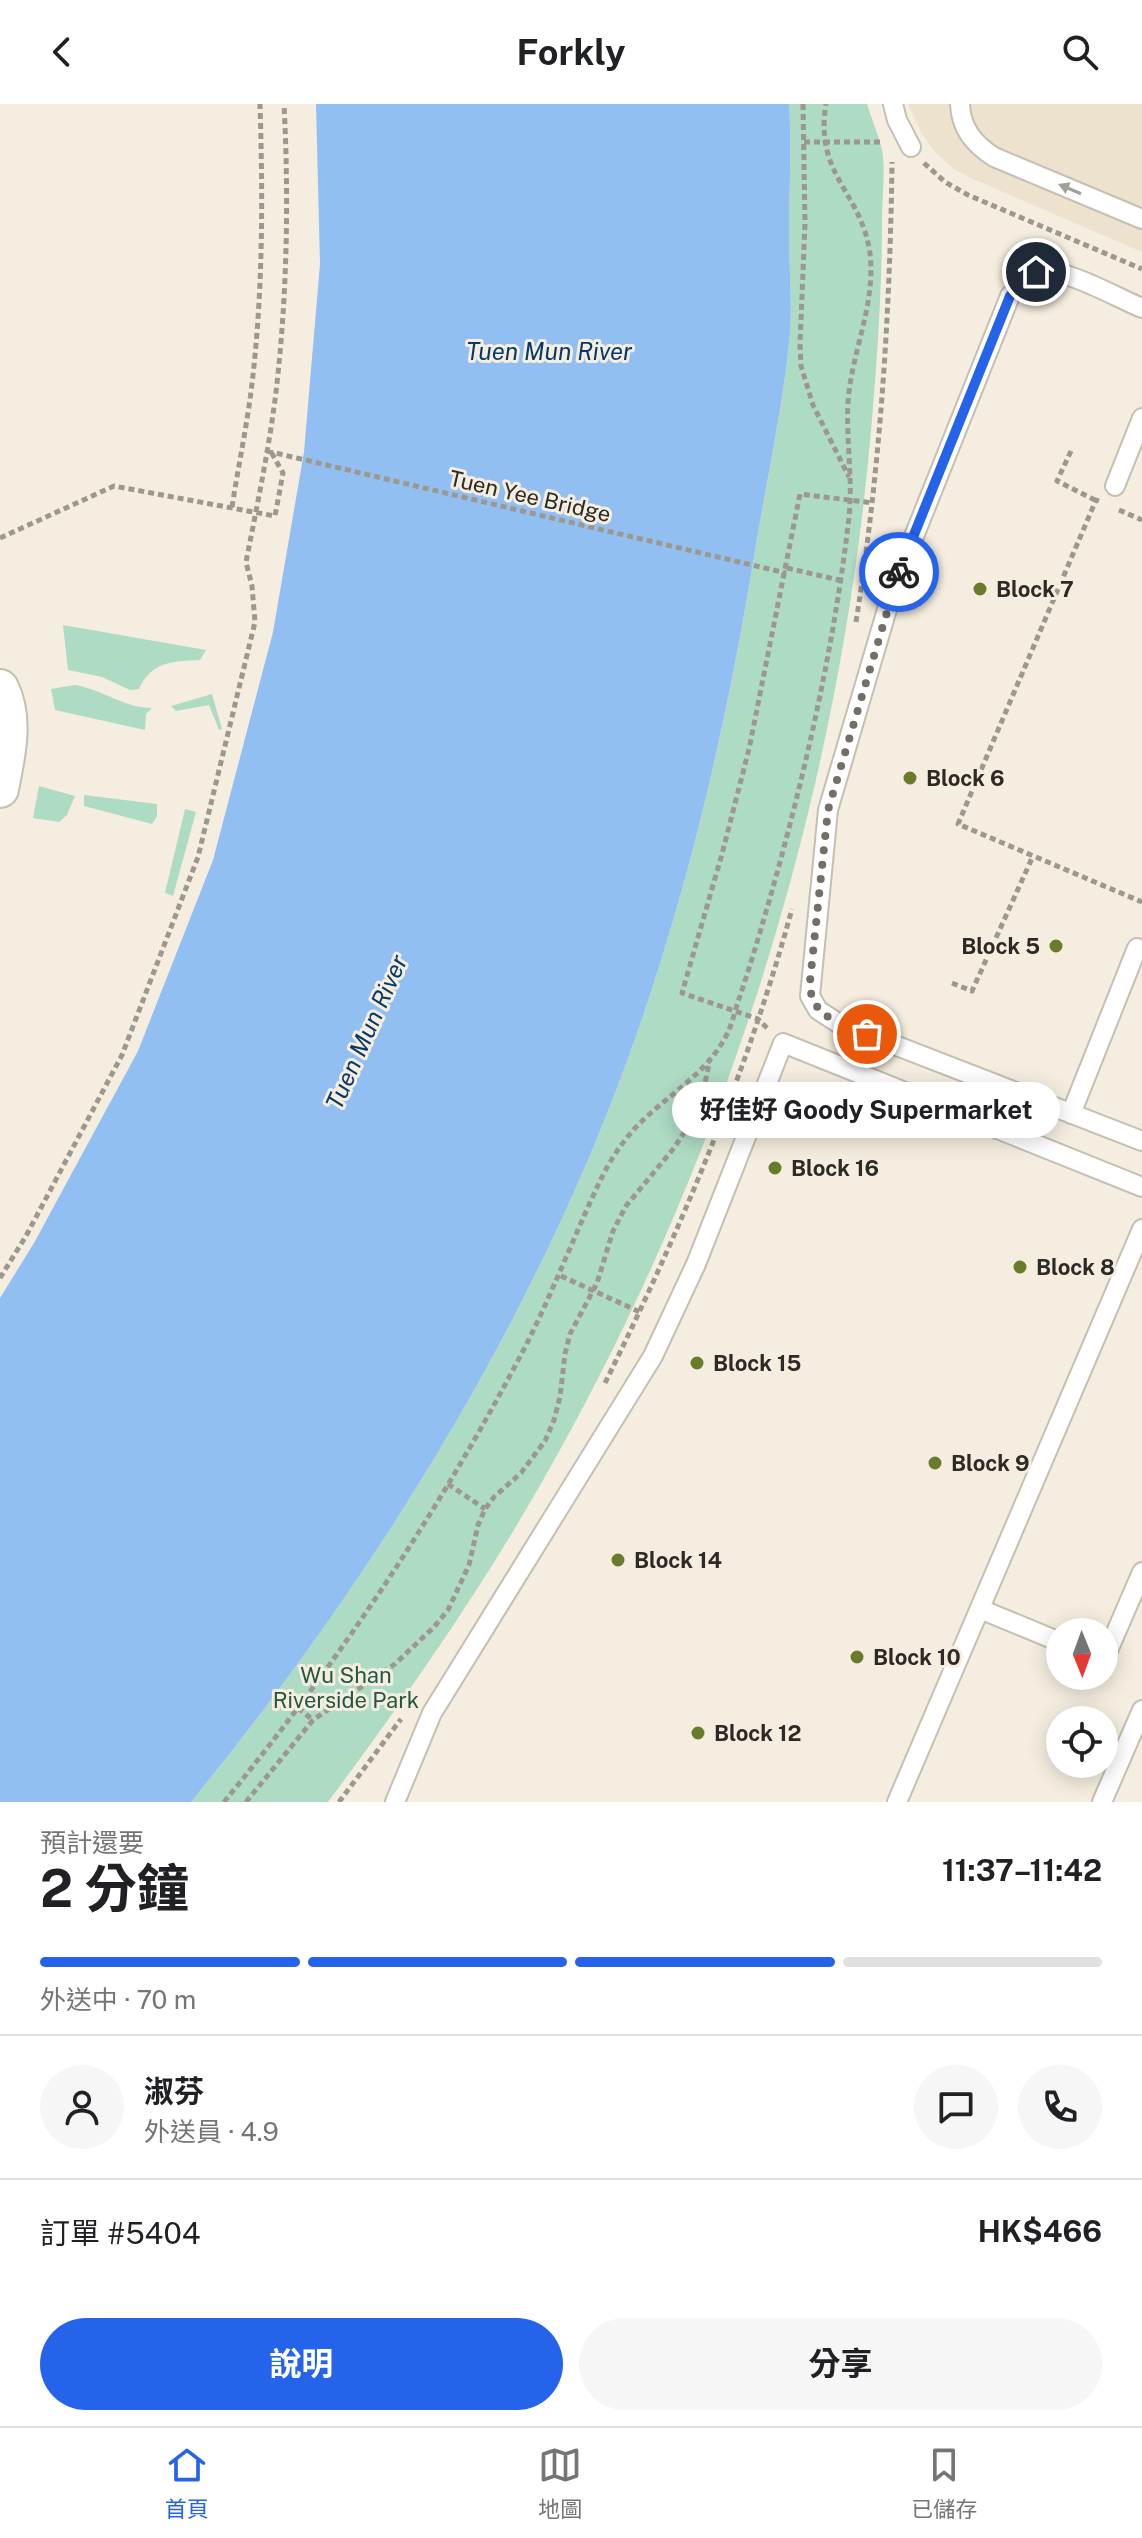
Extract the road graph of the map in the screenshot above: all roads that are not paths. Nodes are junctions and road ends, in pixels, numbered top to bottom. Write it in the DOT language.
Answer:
graph roads {
  1 [pos="893,104"];
  2 [pos="960,104"];
  3 [pos="911,147"];
  4 [pos="1142,219"];
  5 [pos="1142,308"];
  6 [pos="1142,418"];
  7 [pos="1115,486"];
  8 [pos="0,688"];
  9 [pos="0,789"];
  10 [pos="1137,948"];
  11 [pos="1071,1114"];
  12 [pos="1142,1141"];
  13 [pos="1142,1187"];
  14 [pos="1142,1229"];
  15 [pos="1142,1572"];
  16 [pos="980,1609"];
  17 [pos="1118,1628"];
  18 [pos="1046,1636"];
  19 [pos="1142,1710"];
  20 [pos="395,1802"];
  21 [pos="897,1802"];
  22 [pos="1102,1802"];
  1 -- 3 [label="lane"];
  4 -- 2 [label="lane, one-way"];
  5 -- 11 [label="lane"];
  6 -- 7 [label="lane"];
  8 -- 9 [label="street"];
  10 -- 11 [label="lane"];
  11 -- 12 [label="lane"];
  13 -- 20 [label="lane"];
  14 -- 16 [label="lane"];
  15 -- 17 [label="lane"];
  16 -- 18 [label="lane"];
  16 -- 21 [label="lane"];
  19 -- 22 [label="lane"];
}
